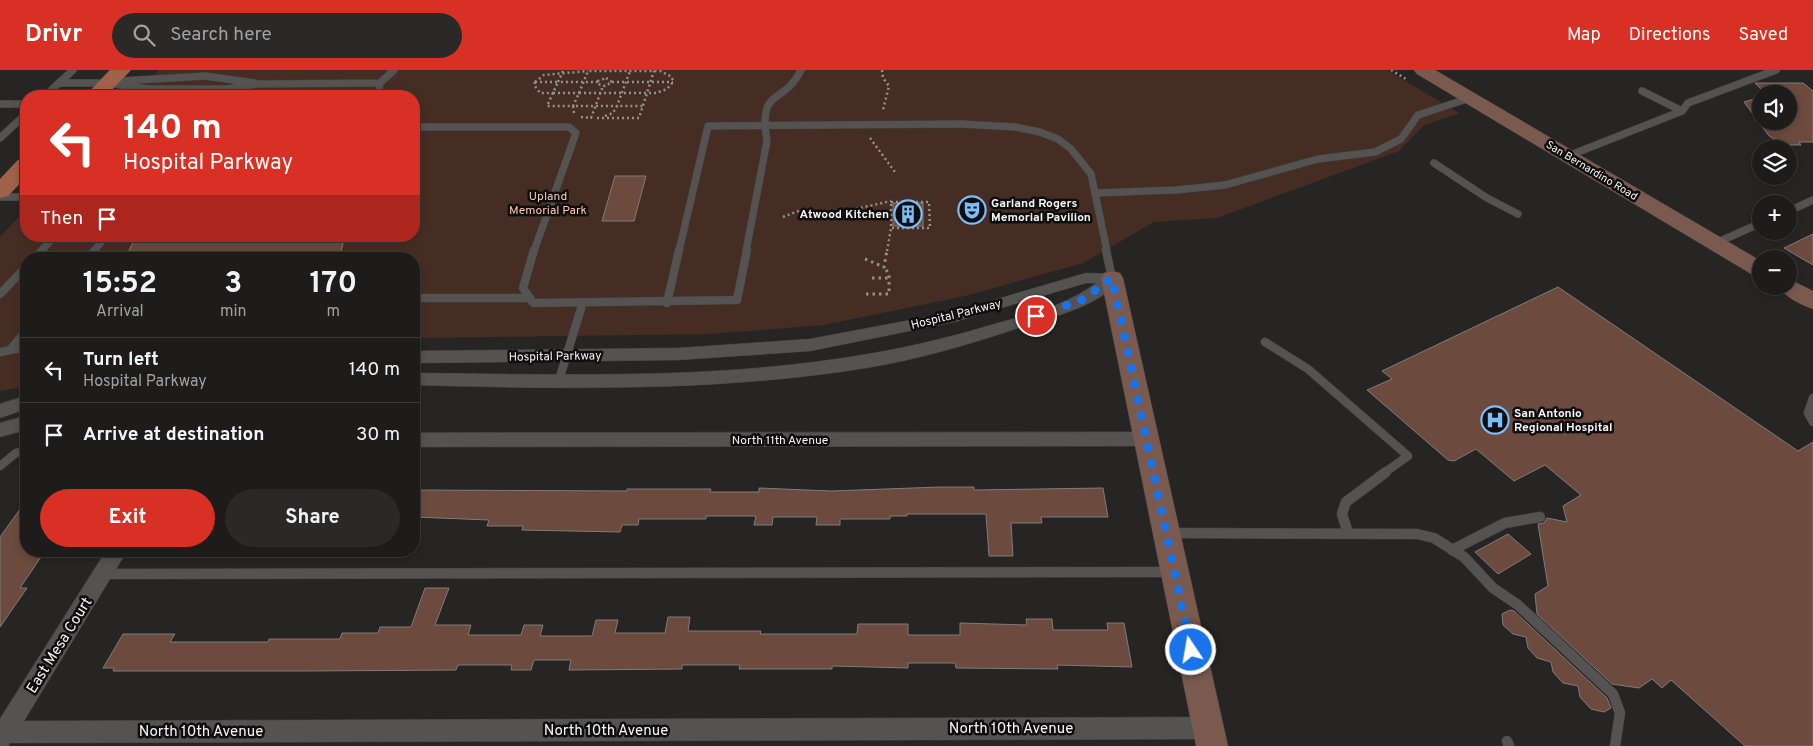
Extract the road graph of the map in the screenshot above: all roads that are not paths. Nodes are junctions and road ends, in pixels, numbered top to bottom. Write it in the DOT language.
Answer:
graph roads {
  1 [pos="73,70"];
  2 [pos="394,70"];
  3 [pos="801,70"];
  4 [pos="1423,70"];
  5 [pos="1776,70"];
  6 [pos="108,83"];
  7 [pos="59,84"];
  8 [pos="257,84"];
  9 [pos="380,84"];
  10 [pos="52,90"];
  11 [pos="378,90"];
  12 [pos="1642,91"];
  13 [pos="1470,98"];
  14 [pos="0,104"];
  15 [pos="20,104"];
  16 [pos="1682,112"];
  17 [pos="20,119"];
  18 [pos="763,125"];
  19 [pos="420,128"];
  20 [pos="2,135"];
  21 [pos="1568,156"];
  22 [pos="1434,163"];
  23 [pos="20,171"];
  24 [pos="0,191"];
  25 [pos="1095,192"];
  26 [pos="0,197"];
  27 [pos="20,197"];
  28 [pos="1813,200"];
  29 [pos="1797,207"];
  30 [pos="1518,214"];
  31 [pos="1752,227"];
  32 [pos="50,242"];
  33 [pos="101,242"];
  34 [pos="1716,243"];
  35 [pos="40,252"];
  36 [pos="93,252"];
  37 [pos="1752,265"];
  38 [pos="20,273"];
  39 [pos="1112,278"];
  40 [pos="1797,291"];
  41 [pos="0,294"];
  42 [pos="420,298"];
  43 [pos="530,298"];
  44 [pos="1813,300"];
  45 [pos="583,302"];
  46 [pos="667,303"];
  47 [pos="20,338"];
  48 [pos="1265,342"];
  49 [pos="20,348"];
  50 [pos="10,350"];
  51 [pos="0,352"];
  52 [pos="568,356"];
  53 [pos="420,357"];
  54 [pos="420,379"];
  55 [pos="559,380"];
  56 [pos="1813,398"];
  57 [pos="20,404"];
  58 [pos="0,411"];
  59 [pos="1813,422"];
  60 [pos="20,425"];
  61 [pos="0,430"];
  62 [pos="1146,439"];
  63 [pos="420,440"];
  64 [pos="20,452"];
  65 [pos="0,466"];
  66 [pos="1540,517"];
  67 [pos="1166,533"];
  68 [pos="1348,533"];
  69 [pos="1452,550"];
  70 [pos="113,557"];
  71 [pos="1174,572"];
  72 [pos="103,574"];
  73 [pos="2,736"];
  74 [pos="1210,737"];
  75 [pos="1615,746"];
  1 -- 7 [label="lane"];
  2 -- 9 [label="lane"];
  3 -- 18 [label="lane"];
  4 -- 13 [label="street, San Bernardino Road"];
  5 -- 16 [label="lane"];
  6 -- 7 [label="lane"];
  6 -- 8 [label="lane"];
  6 -- 8 [label="lane"];
  7 -- 10 [label="lane"];
  8 -- 9 [label="lane"];
  9 -- 11 [label="lane"];
  12 -- 16 [label="lane"];
  13 -- 21 [label="street, San Bernardino Road"];
  13 -- 25 [label="lane"];
  14 -- 15 [label="lane"];
  16 -- 21 [label="lane"];
  17 -- 20 [label="lane"];
  18 -- 25 [label="lane"];
  18 -- 46 [label="lane"];
  18 -- 46 [label="lane"];
  19 -- 43 [label="lane"];
  21 -- 34 [label="street, San Bernardino Road"];
  22 -- 30 [label="lane"];
  23 -- 24 [label="main road"];
  25 -- 39 [label="lane"];
  26 -- 27 [label="lane"];
  28 -- 29 [label="lane"];
  31 -- 34 [label="lane"];
  32 -- 35 [label="lane"];
  33 -- 36 [label="lane"];
  34 -- 37 [label="street, San Bernardino Road"];
  38 -- 41 [label="lane"];
  39 -- 52 [label="street, Hospital Parkway"];
  39 -- 55 [label="street, Hospital Parkway"];
  39 -- 62 [label="street"];
  40 -- 44 [label="street"];
  42 -- 43 [label="lane"];
  43 -- 45 [label="lane"];
  45 -- 46 [label="lane"];
  45 -- 52 [label="lane"];
  47 -- 50 [label="lane"];
  48 -- 68 [label="lane"];
  49 -- 50 [label="lane"];
  50 -- 51 [label="lane"];
  52 -- 53 [label="street, Hospital Parkway"];
  52 -- 55 [label="lane"];
  54 -- 55 [label="street, Hospital Parkway"];
  56 -- 59 [label="lane"];
  57 -- 58 [label="street"];
  60 -- 61 [label="street"];
  62 -- 63 [label="street, North 11th Avenue"];
  62 -- 67 [label="street"];
  64 -- 65 [label="lane"];
  66 -- 69 [label="lane"];
  67 -- 68 [label="lane"];
  67 -- 71 [label="street"];
  68 -- 69 [label="lane"];
  69 -- 75 [label="lane"];
  70 -- 72 [label="street, East Mesa Court"];
  71 -- 72 [label="lane"];
  71 -- 74 [label="street"];
  72 -- 73 [label="street, East Mesa Court"];
  73 -- 74 [label="street, North 10th Avenue"];
}
